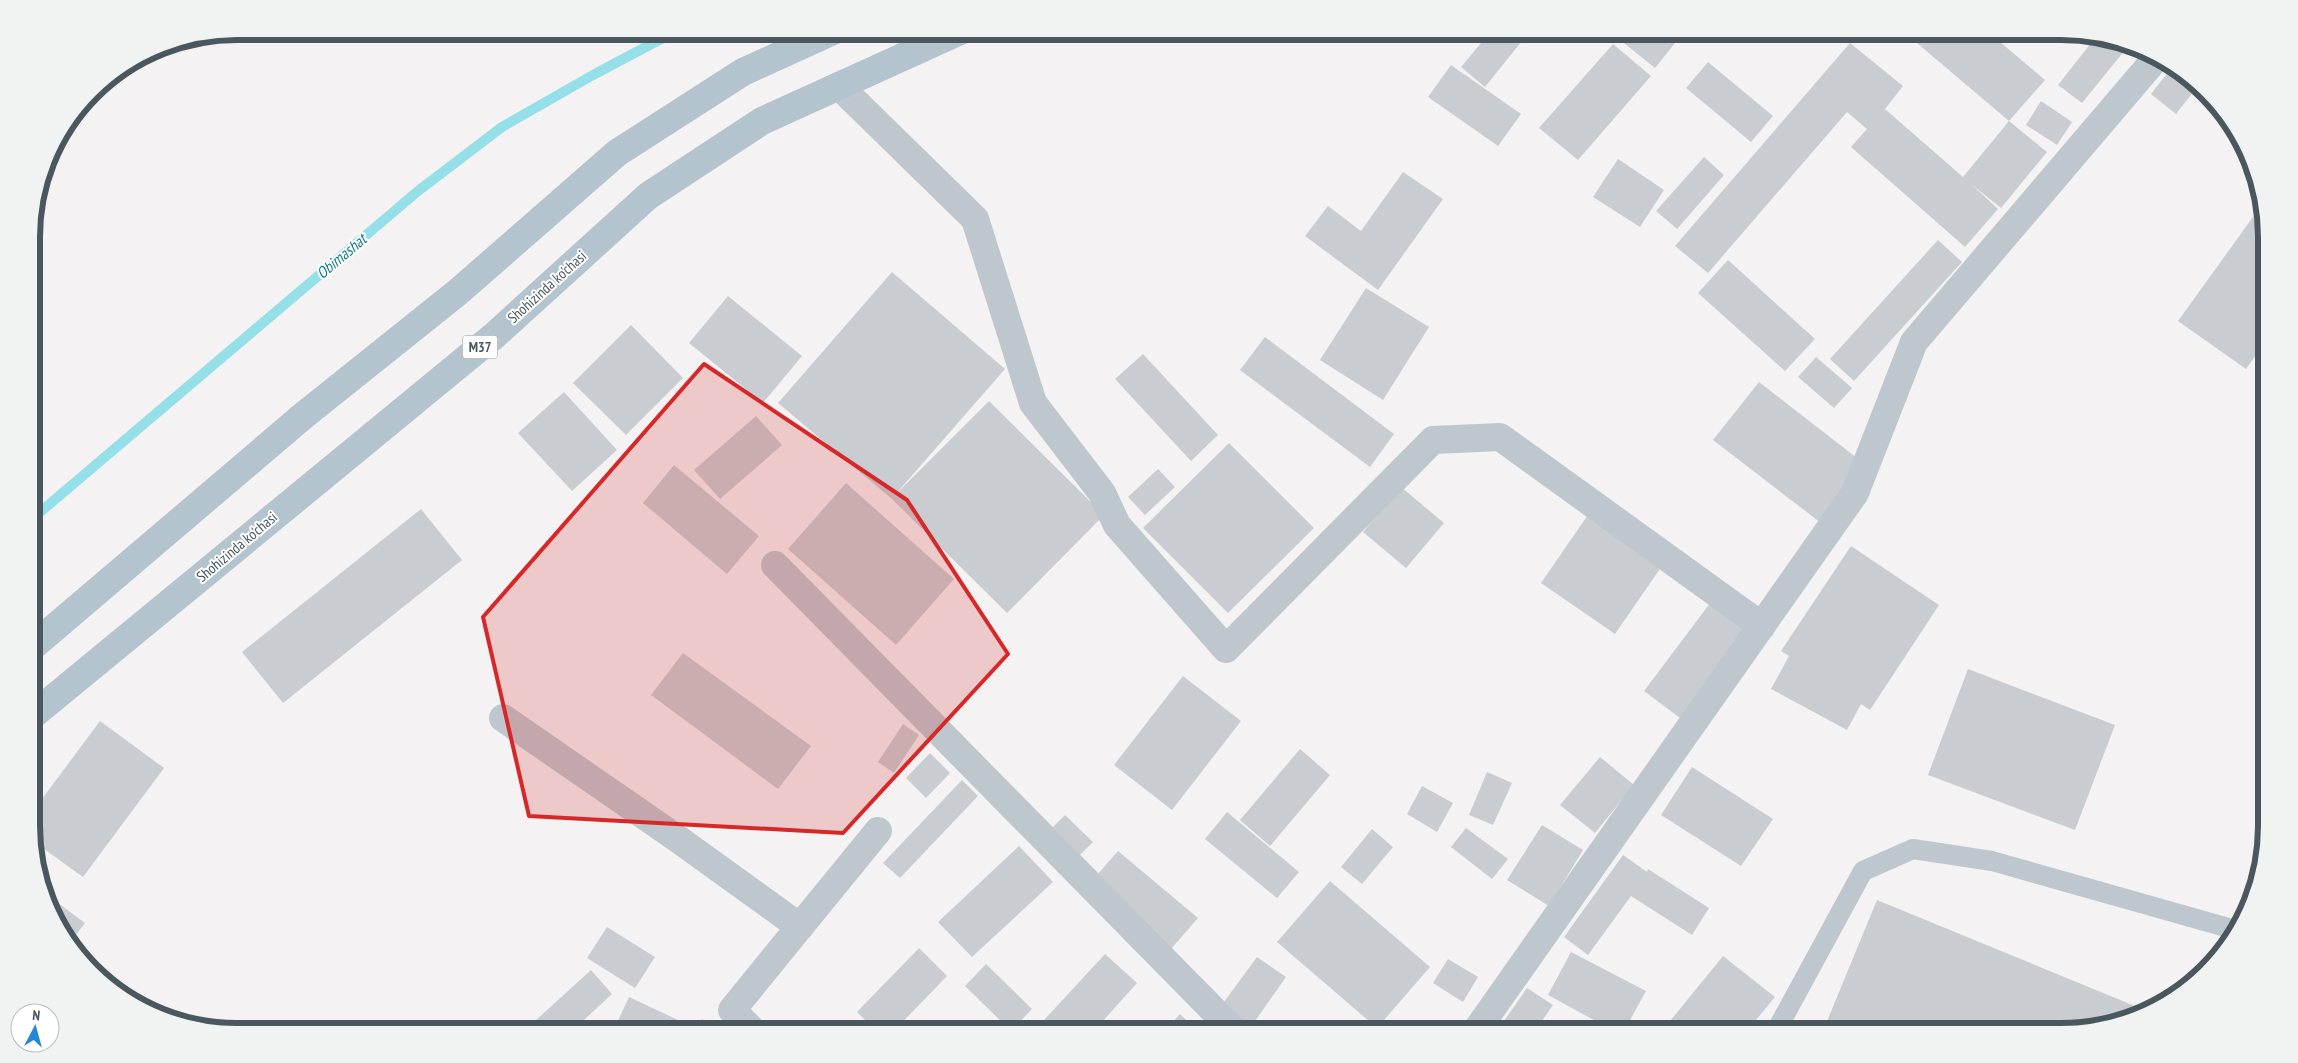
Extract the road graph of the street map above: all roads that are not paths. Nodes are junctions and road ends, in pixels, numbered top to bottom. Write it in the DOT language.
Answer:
graph roads {
  1 [pos="813,40"];
  2 [pos="940,40"];
  3 [pos="2153,62"];
  4 [pos="839,86"];
  5 [pos="775,565"];
  6 [pos="1762,626"];
  7 [pos="40,640"];
  8 [pos="40,709"];
  9 [pos="503,718"];
  10 [pos="878,830"];
  11 [pos="800,927"];
  12 [pos="2230,928"];
  13 [pos="745,1023"];
  14 [pos="1226,1023"];
  15 [pos="1482,1023"];
  16 [pos="1780,1023"];
  1 -- 7 [label="main road"];
  2 -- 4 [label="main road, Shohizinda ko'chasi / M37"];
  3 -- 6 [label="street"];
  4 -- 6 [label="street"];
  4 -- 8 [label="main road, Shohizinda ko'chasi / M37"];
  5 -- 14 [label="street"];
  6 -- 15 [label="street"];
  9 -- 11 [label="street"];
  10 -- 11 [label="street"];
  11 -- 13 [label="street"];
  12 -- 16 [label="lane"];
}
